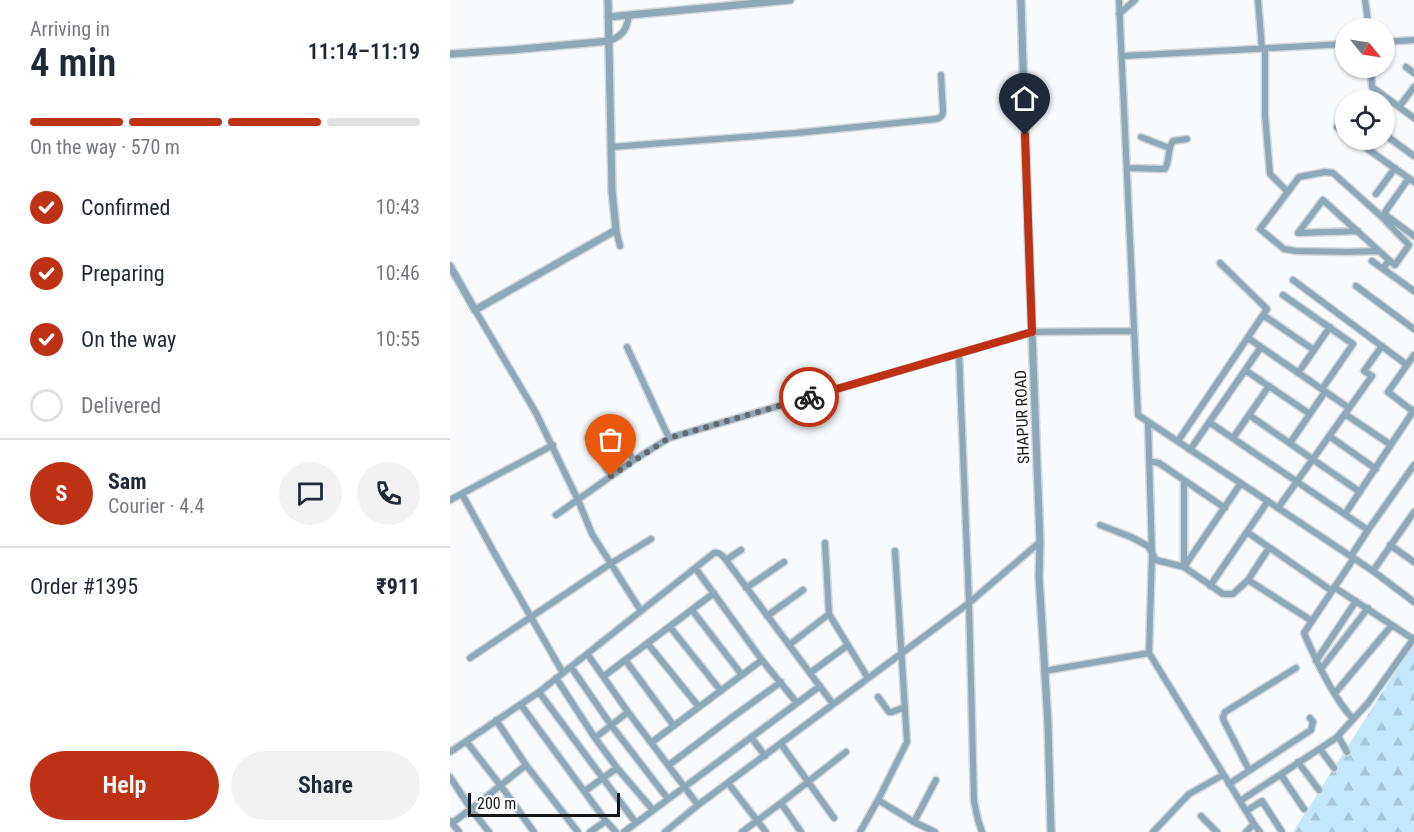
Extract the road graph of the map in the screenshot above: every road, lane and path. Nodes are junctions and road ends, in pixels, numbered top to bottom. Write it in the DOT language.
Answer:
graph roads {
  1 [pos="608,0"];
  2 [pos="790,0"];
  3 [pos="1021,0"];
  4 [pos="1119,0"];
  5 [pos="1135,0"];
  6 [pos="1258,0"];
  7 [pos="1365,0"];
  8 [pos="1119,14"];
  9 [pos="628,15"];
  10 [pos="608,17"];
  11 [pos="1368,18"];
  12 [pos="1414,40"];
  13 [pos="609,41"];
  14 [pos="1395,41"];
  15 [pos="1335,45"];
  16 [pos="1263,49"];
  17 [pos="450,54"];
  18 [pos="1122,56"];
  19 [pos="1406,67"];
  20 [pos="1414,73"];
  21 [pos="941,75"];
  22 [pos="1414,87"];
  23 [pos="1395,105"];
  24 [pos="1399,107"];
  25 [pos="1414,118"];
  26 [pos="1141,137"];
  27 [pos="1187,139"];
  28 [pos="1395,142"];
  29 [pos="611,147"];
  30 [pos="1169,148"];
  31 [pos="1369,150"];
  32 [pos="1414,156"];
  33 [pos="1127,168"];
  34 [pos="1395,168"];
  35 [pos="1411,180"];
  36 [pos="1288,192"];
  37 [pos="1376,194"];
  38 [pos="616,230"];
  39 [pos="1358,231"];
  40 [pos="1414,236"];
  41 [pos="620,246"];
  42 [pos="1378,251"];
  43 [pos="1389,260"];
  44 [pos="1372,261"];
  45 [pos="1220,263"];
  46 [pos="1395,265"];
  47 [pos="450,267"];
  48 [pos="1383,268"];
  49 [pos="1389,273"];
  50 [pos="1293,280"];
  51 [pos="1356,286"];
  52 [pos="1414,291"];
  53 [pos="1283,295"];
  54 [pos="475,310"];
  55 [pos="1263,315"];
  56 [pos="1344,318"];
  57 [pos="1332,329"];
  58 [pos="1414,329"];
  59 [pos="1133,331"];
  60 [pos="1032,332"];
  61 [pos="1248,338"];
  62 [pos="1382,346"];
  63 [pos="627,347"];
  64 [pos="1261,347"];
  65 [pos="1314,350"];
  66 [pos="959,353"];
  67 [pos="1414,355"];
  68 [pos="1407,365"];
  69 [pos="1245,370"];
  70 [pos="1298,373"];
  71 [pos="1269,386"];
  72 [pos="1323,391"];
  73 [pos="1347,411"];
  74 [pos="1414,411"];
  75 [pos="1310,414"];
  76 [pos="1249,415"];
  77 [pos="1148,422"];
  78 [pos="1209,422"];
  79 [pos="607,426"];
  80 [pos="1329,436"];
  81 [pos="588,438"];
  82 [pos="669,438"];
  83 [pos="1233,438"];
  84 [pos="1178,441"];
  85 [pos="1290,443"];
  86 [pos="553,445"];
  87 [pos="1391,445"];
  88 [pos="1190,450"];
  89 [pos="1313,459"];
  90 [pos="634,460"];
  91 [pos="1149,461"];
  92 [pos="1414,465"];
  93 [pos="1376,469"];
  94 [pos="611,476"];
  95 [pos="1184,480"];
  96 [pos="1297,481"];
  97 [pos="1241,483"];
  98 [pos="1360,492"];
  99 [pos="462,494"];
  100 [pos="450,500"];
  101 [pos="578,500"];
  102 [pos="1268,501"];
  103 [pos="1225,508"];
  104 [pos="1278,508"];
  105 [pos="1414,512"];
  106 [pos="1345,514"];
  107 [pos="556,515"];
  108 [pos="1406,522"];
  109 [pos="1100,525"];
  110 [pos="1414,527"];
  111 [pos="1368,530"];
  112 [pos="1247,532"];
  113 [pos="651,539"];
  114 [pos="1040,542"];
  115 [pos="825,543"];
  116 [pos="1390,545"];
  117 [pos="1269,548"];
  118 [pos="741,550"];
  119 [pos="895,551"];
  120 [pos="1152,554"];
  121 [pos="1353,557"];
  122 [pos="726,560"];
  123 [pos="784,562"];
  124 [pos="1414,562"];
  125 [pos="610,564"];
  126 [pos="1184,567"];
  127 [pos="696,569"];
  128 [pos="1373,571"];
  129 [pos="1248,580"];
  130 [pos="1210,586"];
  131 [pos="746,588"];
  132 [pos="1333,589"];
  133 [pos="803,591"];
  134 [pos="714,593"];
  135 [pos="1356,601"];
  136 [pos="1414,602"];
  137 [pos="969,603"];
  138 [pos="1368,608"];
  139 [pos="692,610"];
  140 [pos="641,611"];
  141 [pos="829,614"];
  142 [pos="767,616"];
  143 [pos="531,618"];
  144 [pos="1312,621"];
  145 [pos="1392,625"];
  146 [pos="670,627"];
  147 [pos="1414,638"];
  148 [pos="648,644"];
  149 [pos="789,645"];
  150 [pos="848,645"];
  151 [pos="1149,653"];
  152 [pos="901,654"];
  153 [pos="588,655"];
  154 [pos="470,658"];
  155 [pos="762,660"];
  156 [pos="626,661"];
  157 [pos="1316,661"];
  158 [pos="571,667"];
  159 [pos="1296,668"];
  160 [pos="1322,669"];
  161 [pos="1044,671"];
  162 [pos="563,673"];
  163 [pos="810,673"];
  164 [pos="742,675"];
  165 [pos="604,676"];
  166 [pos="556,678"];
  167 [pos="868,678"];
  168 [pos="781,682"];
  169 [pos="820,686"];
  170 [pos="721,691"];
  171 [pos="539,692"];
  172 [pos="1335,693"];
  173 [pos="878,697"];
  174 [pos="797,703"];
  175 [pos="833,704"];
  176 [pos="521,705"];
  177 [pos="699,707"];
  178 [pos="905,707"];
  179 [pos="628,712"];
  180 [pos="1310,718"];
  181 [pos="1353,719"];
  182 [pos="496,720"];
  183 [pos="611,725"];
  184 [pos="674,726"];
  185 [pos="1338,736"];
  186 [pos="751,737"];
  187 [pos="594,738"];
  188 [pos="466,741"];
  189 [pos="652,742"];
  190 [pos="781,744"];
  191 [pos="1320,749"];
  192 [pos="450,752"];
  193 [pos="846,752"];
  194 [pos="1347,752"];
  195 [pos="765,756"];
  196 [pos="1298,762"];
  197 [pos="526,765"];
  198 [pos="669,765"];
  199 [pos="617,768"];
  200 [pos="1334,768"];
  201 [pos="1249,770"];
  202 [pos="1223,775"];
  203 [pos="1281,775"];
  204 [pos="450,777"];
  205 [pos="603,778"];
  206 [pos="936,780"];
  207 [pos="808,782"];
  208 [pos="728,783"];
  209 [pos="1229,784"];
  210 [pos="501,786"];
  211 [pos="685,787"];
  212 [pos="1319,790"];
  213 [pos="585,792"];
  214 [pos="668,799"];
  215 [pos="878,800"];
  216 [pos="1240,801"];
  217 [pos="782,803"];
  218 [pos="698,805"];
  219 [pos="471,809"];
  220 [pos="1304,809"];
  221 [pos="653,810"];
  222 [pos="1246,811"];
  223 [pos="1201,816"];
  224 [pos="834,818"];
  225 [pos="758,820"];
  226 [pos="451,821"];
  227 [pos="606,821"];
  228 [pos="636,822"];
  229 [pos="914,822"];
  230 [pos="1254,824"];
  231 [pos="1211,826"];
  232 [pos="459,832"];
  233 [pos="489,832"];
  234 [pos="534,832"];
  235 [pos="578,832"];
  236 [pos="590,832"];
  237 [pos="616,832"];
  238 [pos="624,832"];
  239 [pos="665,832"];
  240 [pos="742,832"];
  241 [pos="766,832"];
  242 [pos="801,832"];
  243 [pos="860,832"];
  244 [pos="935,832"];
  245 [pos="982,832"];
  246 [pos="1051,832"];
  247 [pos="1153,832"];
  248 [pos="1206,832"];
  249 [pos="1217,832"];
  250 [pos="1246,832"];
  251 [pos="1260,832"];
  252 [pos="1282,832"];
  1 -- 10 [label="street"];
  2 -- 9 [label="street"];
  3 -- 60 [label="street, SHAPUR ROAD"];
  4 -- 8 [label="street"];
  5 -- 8 [label="street"];
  6 -- 16 [label="street"];
  7 -- 11 [label="street"];
  8 -- 18 [label="street"];
  9 -- 10 [label="street"];
  9 -- 13 [label="street"];
  10 -- 13 [label="street"];
  12 -- 14 [label="street"];
  13 -- 17 [label="street"];
  13 -- 29 [label="street"];
  15 -- 16 [label="street"];
  16 -- 18 [label="street"];
  16 -- 36 [label="street"];
  18 -- 33 [label="street"];
  19 -- 20 [label="street"];
  21 -- 29 [label="street"];
  22 -- 24 [label="street"];
  23 -- 24 [label="street"];
  24 -- 25 [label="street"];
  26 -- 30 [label="street"];
  27 -- 30 [label="street"];
  28 -- 32 [label="street"];
  29 -- 38 [label="street"];
  30 -- 33 [label="street"];
  31 -- 34 [label="street"];
  33 -- 59 [label="street"];
  34 -- 35 [label="street"];
  34 -- 37 [label="street"];
  35 -- 40 [label="street"];
  36 -- 42 [label="street"];
  36 -- 46 [label="street"];
  38 -- 41 [label="street"];
  38 -- 54 [label="street"];
  39 -- 39 [label="street"];
  39 -- 42 [label="street"];
  42 -- 43 [label="street"];
  43 -- 46 [label="street"];
  43 -- 48 [label="street"];
  44 -- 48 [label="street"];
  45 -- 55 [label="street"];
  46 -- 49 [label="street"];
  47 -- 54 [label="street"];
  48 -- 49 [label="street"];
  49 -- 52 [label="street"];
  50 -- 56 [label="street"];
  51 -- 58 [label="street"];
  53 -- 57 [label="street"];
  54 -- 86 [label="street"];
  55 -- 61 [label="street"];
  55 -- 65 [label="street"];
  56 -- 57 [label="street"];
  56 -- 62 [label="street"];
  57 -- 65 [label="street"];
  57 -- 72 [label="street"];
  59 -- 60 [label="street"];
  59 -- 77 [label="street"];
  60 -- 66 [label="street"];
  60 -- 114 [label="street, SHAPUR ROAD"];
  61 -- 64 [label="street"];
  61 -- 84 [label="street"];
  62 -- 68 [label="street"];
  62 -- 73 [label="street"];
  63 -- 82 [label="street"];
  64 -- 69 [label="street"];
  64 -- 70 [label="street"];
  65 -- 70 [label="street"];
  66 -- 82 [label="street"];
  66 -- 137 [label="street"];
  67 -- 68 [label="street"];
  68 -- 74 [label="street"];
  69 -- 71 [label="street"];
  69 -- 78 [label="street"];
  70 -- 72 [label="street"];
  71 -- 75 [label="street"];
  71 -- 76 [label="street"];
  72 -- 73 [label="street"];
  72 -- 75 [label="street"];
  73 -- 80 [label="street"];
  73 -- 87 [label="street"];
  74 -- 87 [label="street"];
  75 -- 85 [label="street"];
  76 -- 83 [label="street"];
  76 -- 85 [label="street"];
  77 -- 84 [label="street"];
  77 -- 91 [label="street"];
  78 -- 83 [label="street"];
  78 -- 88 [label="street"];
  79 -- 90 [label="street"];
  80 -- 89 [label="street"];
  80 -- 93 [label="street"];
  81 -- 94 [label="street"];
  82 -- 90 [label="street"];
  83 -- 96 [label="street"];
  84 -- 88 [label="street"];
  85 -- 89 [label="street"];
  86 -- 99 [label="street"];
  86 -- 101 [label="street"];
  87 -- 93 [label="street"];
  88 -- 97 [label="street"];
  89 -- 96 [label="street"];
  89 -- 98 [label="street"];
  90 -- 94 [label="street"];
  91 -- 95 [label="street"];
  91 -- 120 [label="street"];
  92 -- 111 [label="street"];
  93 -- 98 [label="street"];
  94 -- 101 [label="street"];
  95 -- 103 [label="street"];
  95 -- 126 [label="street"];
  96 -- 104 [label="street"];
  96 -- 106 [label="street"];
  97 -- 102 [label="street"];
  97 -- 103 [label="street"];
  98 -- 106 [label="street"];
  99 -- 100 [label="street"];
  99 -- 143 [label="street"];
  101 -- 107 [label="street"];
  101 -- 125 [label="street"];
  102 -- 104 [label="street"];
  102 -- 112 [label="street"];
  103 -- 126 [label="street"];
  104 -- 121 [label="street"];
  105 -- 108 [label="street"];
  106 -- 111 [label="street"];
  108 -- 110 [label="street"];
  108 -- 116 [label="street"];
  109 -- 120 [label="street"];
  111 -- 121 [label="street"];
  112 -- 117 [label="street"];
  112 -- 130 [label="street"];
  113 -- 125 [label="street"];
  114 -- 137 [label="street"];
  114 -- 161 [label="street, SHAPUR ROAD"];
  115 -- 141 [label="street"];
  116 -- 124 [label="street"];
  116 -- 128 [label="street"];
  117 -- 129 [label="street"];
  117 -- 132 [label="street"];
  118 -- 122 [label="street"];
  119 -- 152 [label="street"];
  120 -- 126 [label="street"];
  120 -- 151 [label="street"];
  121 -- 128 [label="street"];
  121 -- 132 [label="street"];
  122 -- 127 [label="street"];
  122 -- 131 [label="street"];
  123 -- 131 [label="street"];
  125 -- 140 [label="street"];
  125 -- 143 [label="street"];
  126 -- 130 [label="street"];
  127 -- 134 [label="street"];
  127 -- 140 [label="street"];
  128 -- 136 [label="street"];
  129 -- 130 [label="street"];
  129 -- 144 [label="street"];
  131 -- 142 [label="street"];
  132 -- 135 [label="street"];
  132 -- 144 [label="street"];
  133 -- 142 [label="street"];
  134 -- 139 [label="street"];
  134 -- 155 [label="street"];
  135 -- 138 [label="street"];
  135 -- 157 [label="street"];
  137 -- 152 [label="street"];
  137 -- 245 [label="street"];
  138 -- 145 [label="street"];
  138 -- 160 [label="street"];
  139 -- 146 [label="street"];
  139 -- 164 [label="street"];
  140 -- 153 [label="street"];
  141 -- 149 [label="street"];
  141 -- 150 [label="street"];
  142 -- 149 [label="street"];
  143 -- 154 [label="street"];
  143 -- 162 [label="street"];
  144 -- 157 [label="street"];
  145 -- 147 [label="street"];
  145 -- 172 [label="street"];
  146 -- 148 [label="street"];
  146 -- 170 [label="street"];
  147 -- 181 [label="street"];
  148 -- 156 [label="street"];
  148 -- 177 [label="street"];
  149 -- 163 [label="street"];
  150 -- 163 [label="street"];
  150 -- 167 [label="street"];
  151 -- 161 [label="street"];
  151 -- 202 [label="street"];
  152 -- 167 [label="street"];
  152 -- 178 [label="street"];
  153 -- 158 [label="street"];
  153 -- 165 [label="street"];
  155 -- 164 [label="street"];
  155 -- 168 [label="street"];
  156 -- 165 [label="street"];
  156 -- 184 [label="street"];
  157 -- 160 [label="street"];
  158 -- 162 [label="street"];
  158 -- 183 [label="street"];
  159 -- 201 [label="street"];
  160 -- 172 [label="street"];
  161 -- 246 [label="street, SHAPUR ROAD"];
  162 -- 166 [label="street"];
  163 -- 169 [label="street"];
  164 -- 170 [label="street"];
  165 -- 179 [label="street"];
  166 -- 171 [label="street"];
  166 -- 187 [label="street"];
  167 -- 175 [label="street"];
  168 -- 174 [label="street"];
  168 -- 198 [label="street"];
  169 -- 174 [label="street"];
  169 -- 175 [label="street"];
  170 -- 177 [label="street"];
  171 -- 176 [label="street"];
  171 -- 205 [label="street"];
  172 -- 181 [label="street"];
  173 -- 178 [label="street"];
  174 -- 186 [label="street"];
  175 -- 190 [label="street"];
  176 -- 182 [label="street"];
  176 -- 213 [label="street"];
  177 -- 184 [label="street"];
  178 -- 215 [label="street"];
  179 -- 183 [label="street"];
  179 -- 189 [label="street"];
  180 -- 201 [label="street"];
  181 -- 185 [label="street"];
  182 -- 188 [label="street"];
  182 -- 197 [label="street"];
  183 -- 187 [label="street"];
  183 -- 214 [label="street"];
  184 -- 189 [label="street"];
  185 -- 191 [label="street"];
  185 -- 194 [label="street"];
  186 -- 195 [label="street"];
  186 -- 211 [label="street"];
  187 -- 199 [label="street"];
  188 -- 192 [label="street"];
  188 -- 210 [label="street"];
  189 -- 198 [label="street"];
  190 -- 195 [label="street"];
  190 -- 207 [label="street"];
  191 -- 196 [label="street"];
  191 -- 200 [label="street"];
  193 -- 207 [label="street"];
  195 -- 208 [label="street"];
  196 -- 203 [label="street"];
  196 -- 212 [label="street"];
  197 -- 210 [label="street"];
  197 -- 235 [label="street"];
  198 -- 211 [label="street"];
  199 -- 205 [label="street"];
  199 -- 221 [label="street"];
  201 -- 209 [label="street"];
  202 -- 209 [label="street"];
  202 -- 247 [label="street"];
  203 -- 216 [label="street"];
  203 -- 220 [label="street"];
  204 -- 219 [label="street"];
  205 -- 213 [label="street"];
  205 -- 228 [label="street"];
  206 -- 229 [label="street"];
  207 -- 217 [label="street"];
  207 -- 224 [label="street"];
  208 -- 218 [label="street"];
  208 -- 225 [label="street"];
  209 -- 216 [label="street"];
  210 -- 219 [label="street"];
  210 -- 234 [label="street"];
  211 -- 214 [label="street"];
  211 -- 218 [label="street"];
  213 -- 227 [label="street"];
  214 -- 221 [label="street"];
  215 -- 229 [label="street"];
  215 -- 243 [label="street"];
  216 -- 222 [label="street"];
  217 -- 225 [label="street"];
  217 -- 242 [label="street"];
  218 -- 239 [label="street"];
  219 -- 226 [label="street"];
  219 -- 233 [label="street"];
  221 -- 228 [label="street"];
  222 -- 230 [label="street"];
  222 -- 252 [label="street"];
  223 -- 231 [label="street"];
  225 -- 240 [label="street"];
  225 -- 241 [label="street"];
  226 -- 232 [label="street"];
  227 -- 236 [label="street"];
  227 -- 237 [label="street"];
  228 -- 238 [label="street"];
  229 -- 244 [label="street"];
  230 -- 250 [label="street"];
  230 -- 251 [label="street"];
  231 -- 248 [label="street"];
  231 -- 249 [label="street"];
}
